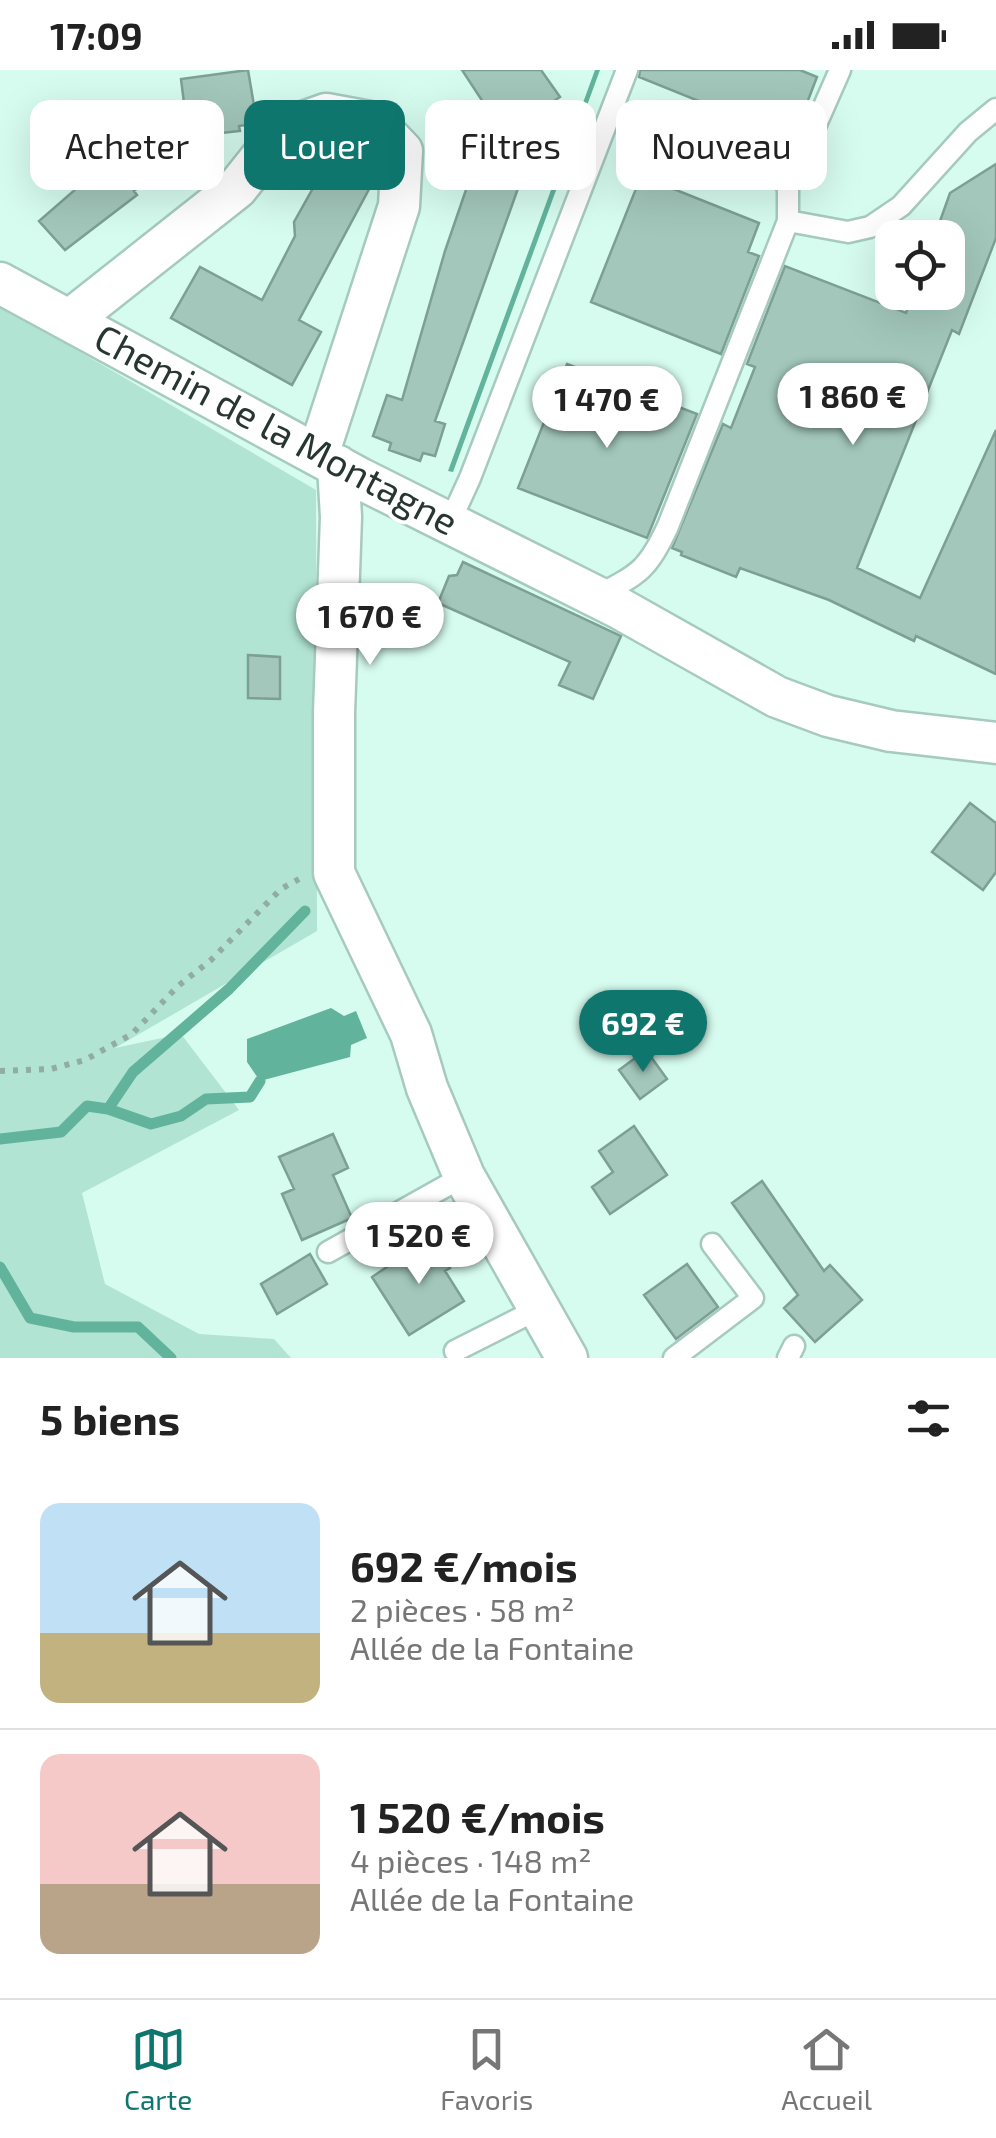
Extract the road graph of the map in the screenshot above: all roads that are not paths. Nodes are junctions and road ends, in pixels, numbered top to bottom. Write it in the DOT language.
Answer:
graph roads {
  1 [pos="627,70"];
  2 [pos="840,70"];
  3 [pos="827,100"];
  4 [pos="996,108"];
  5 [pos="788,190"];
  6 [pos="788,220"];
  7 [pos="0,284"];
  8 [pos="70,320"];
  9 [pos="328,460"];
  10 [pos="449,524"];
  11 [pos="595,596"];
  12 [pos="996,743"];
  13 [pos="464,1176"];
  14 [pos="712,1244"];
  15 [pos="328,1252"];
  16 [pos="538,1308"];
  17 [pos="455,1352"];
  18 [pos="567,1358"];
  19 [pos="674,1358"];
  1 -- 10 [label="lane"];
  2 -- 3 [label="lane"];
  4 -- 6 [label="lane"];
  5 -- 6 [label="lane"];
  6 -- 11 [label="lane"];
  7 -- 8 [label="street, Chemin de la Montagne"];
  8 -- 9 [label="street, Chemin de la Montagne"];
  8 -- 9 [label="street"];
  9 -- 10 [label="street, Chemin de la Montagne"];
  9 -- 13 [label="street"];
  10 -- 11 [label="street, Chemin de la Montagne"];
  11 -- 12 [label="street, Chemin de la Montagne"];
  13 -- 15 [label="lane"];
  13 -- 16 [label="street"];
  14 -- 19 [label="lane"];
  16 -- 17 [label="lane"];
  16 -- 18 [label="street"];
}
